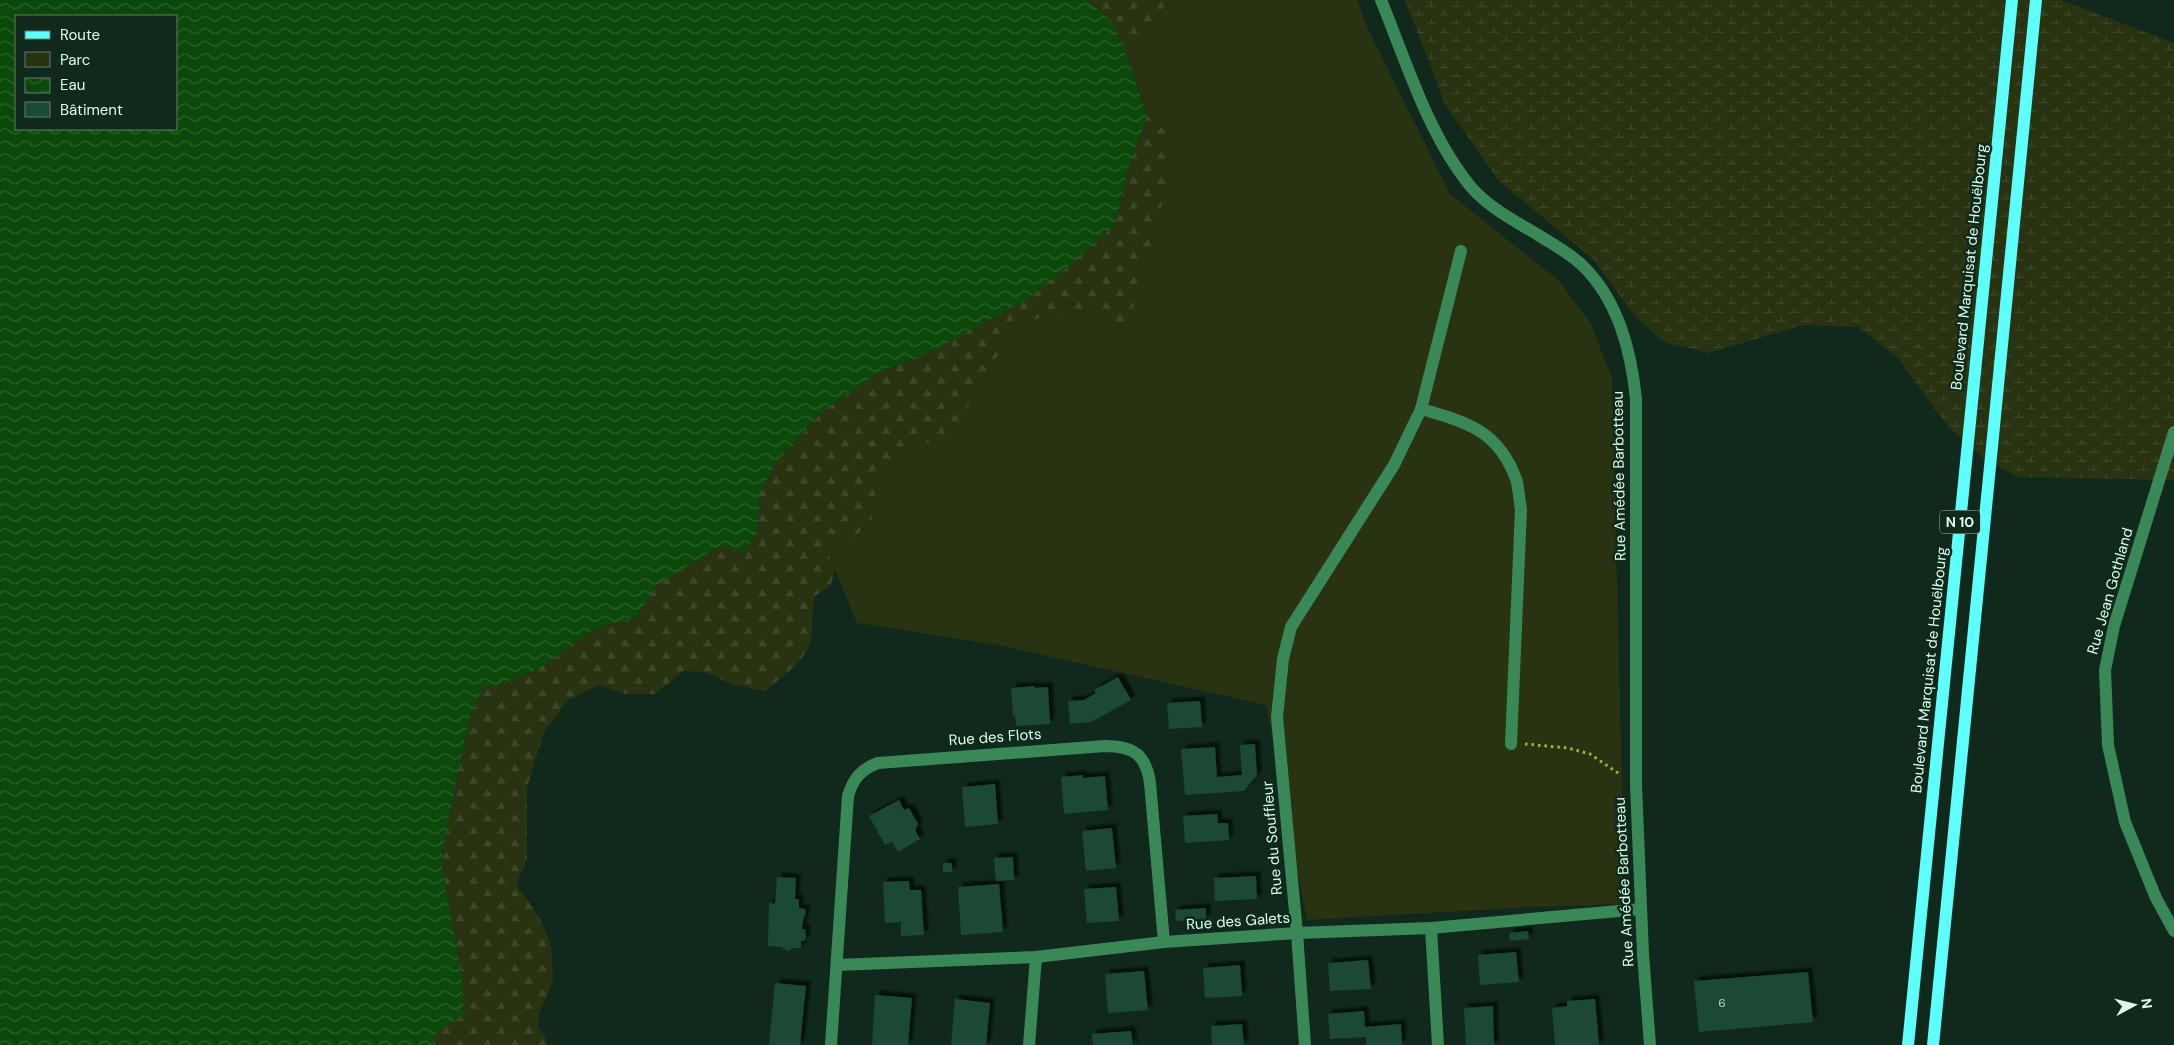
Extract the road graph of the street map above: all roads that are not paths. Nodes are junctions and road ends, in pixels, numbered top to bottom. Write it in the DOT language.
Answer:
graph roads {
  1 [pos="1381,0"];
  2 [pos="2012,0"];
  3 [pos="2036,0"];
  4 [pos="1461,251"];
  5 [pos="1420,409"];
  6 [pos="2174,432"];
  7 [pos="1511,744"];
  8 [pos="1641,909"];
  9 [pos="1431,928"];
  10 [pos="2174,931"];
  11 [pos="1297,933"];
  12 [pos="1164,942"];
  13 [pos="1036,957"];
  14 [pos="837,965"];
  15 [pos="831,1045"];
  16 [pos="1029,1045"];
  17 [pos="1305,1045"];
  18 [pos="1438,1045"];
  19 [pos="1650,1045"];
  20 [pos="1908,1045"];
  21 [pos="1933,1045"];
  1 -- 8 [label="street, Rue Amédée Barbotteau"];
  2 -- 20 [label="main road, Boulevard Marquisat de Houëlbourg / N 10"];
  3 -- 21 [label="main road, N 10"];
  4 -- 5 [label="street, Rue du Souffleur"];
  5 -- 7 [label="street"];
  5 -- 11 [label="street, Rue du Souffleur"];
  6 -- 10 [label="street, Rue Jean Gothland"];
  8 -- 9 [label="street, Rue des Galets"];
  8 -- 19 [label="street, Rue Amédée Barbotteau"];
  9 -- 11 [label="street, Rue des Galets"];
  9 -- 18 [label="street"];
  11 -- 12 [label="street, Rue des Galets"];
  11 -- 17 [label="street, Rue du Souffleur"];
  12 -- 13 [label="street, Rue des Galets"];
  12 -- 14 [label="street, Rue des Flots"];
  13 -- 14 [label="street, Rue des Galets"];
  13 -- 16 [label="street"];
  14 -- 15 [label="street"];
}
